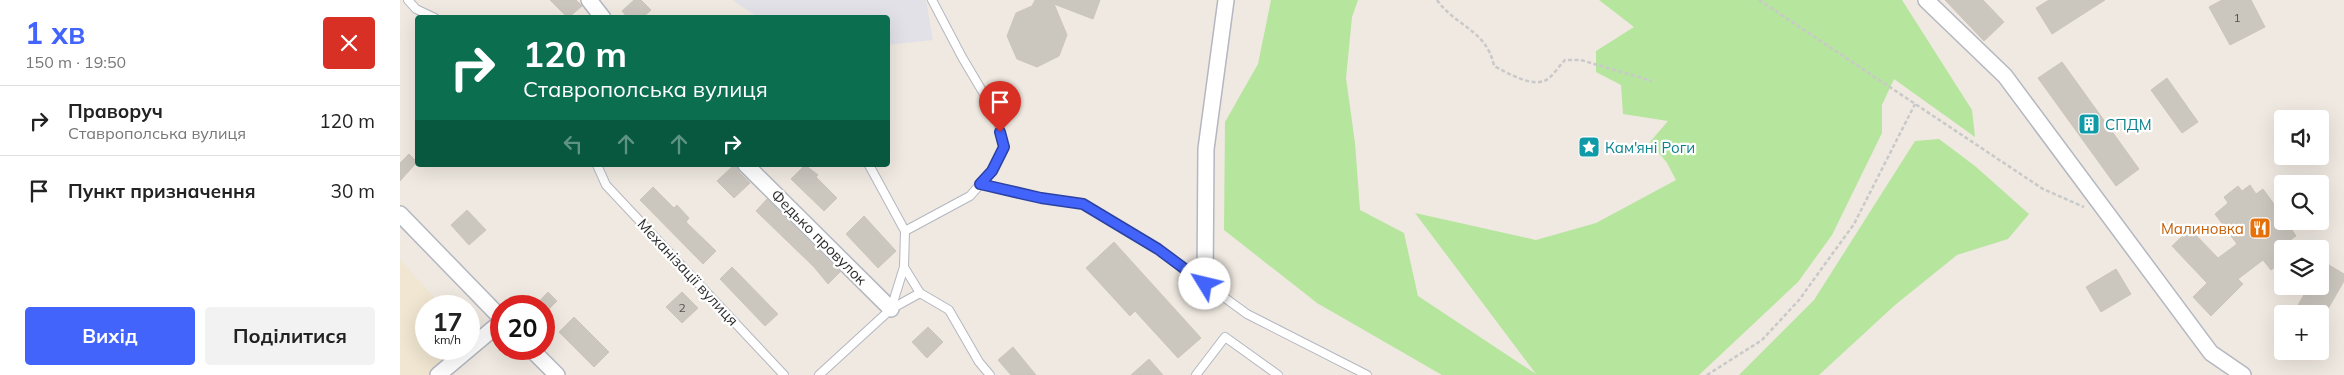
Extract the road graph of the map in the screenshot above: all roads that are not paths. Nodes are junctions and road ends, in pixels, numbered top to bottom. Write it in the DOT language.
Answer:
graph roads {
  1 [pos="408,0"];
  2 [pos="589,0"];
  3 [pos="932,0"];
  4 [pos="1226,0"];
  5 [pos="1926,0"];
  6 [pos="429,15"];
  7 [pos="602,15"];
  8 [pos="598,167"];
  9 [pos="748,167"];
  10 [pos="869,167"];
  11 [pos="980,184"];
  12 [pos="400,214"];
  13 [pos="905,231"];
  14 [pos="904,268"];
  15 [pos="1205,284"];
  16 [pos="920,293"];
  17 [pos="490,307"];
  18 [pos="891,309"];
  19 [pos="490,331"];
  20 [pos="542,360"];
  21 [pos="438,375"];
  22 [pos="557,375"];
  23 [pos="784,375"];
  24 [pos="819,375"];
  25 [pos="990,375"];
  26 [pos="1196,375"];
  27 [pos="1278,375"];
  28 [pos="1366,375"];
  29 [pos="2243,375"];
  1 -- 6 [label="lane"];
  2 -- 7 [label="street"];
  3 -- 11 [label="lane"];
  4 -- 15 [label="street"];
  5 -- 29 [label="street"];
  8 -- 23 [label="lane, Механізації вулиця"];
  9 -- 18 [label="street, Федько провулок"];
  10 -- 13 [label="lane"];
  11 -- 13 [label="lane"];
  11 -- 15 [label="lane"];
  12 -- 17 [label="street"];
  13 -- 14 [label="lane"];
  14 -- 16 [label="lane"];
  14 -- 18 [label="lane"];
  15 -- 28 [label="lane"];
  16 -- 18 [label="lane"];
  16 -- 25 [label="lane"];
  18 -- 24 [label="lane"];
  19 -- 21 [label="street"];
  20 -- 22 [label="street"];
  26 -- 27 [label="lane"];
}
